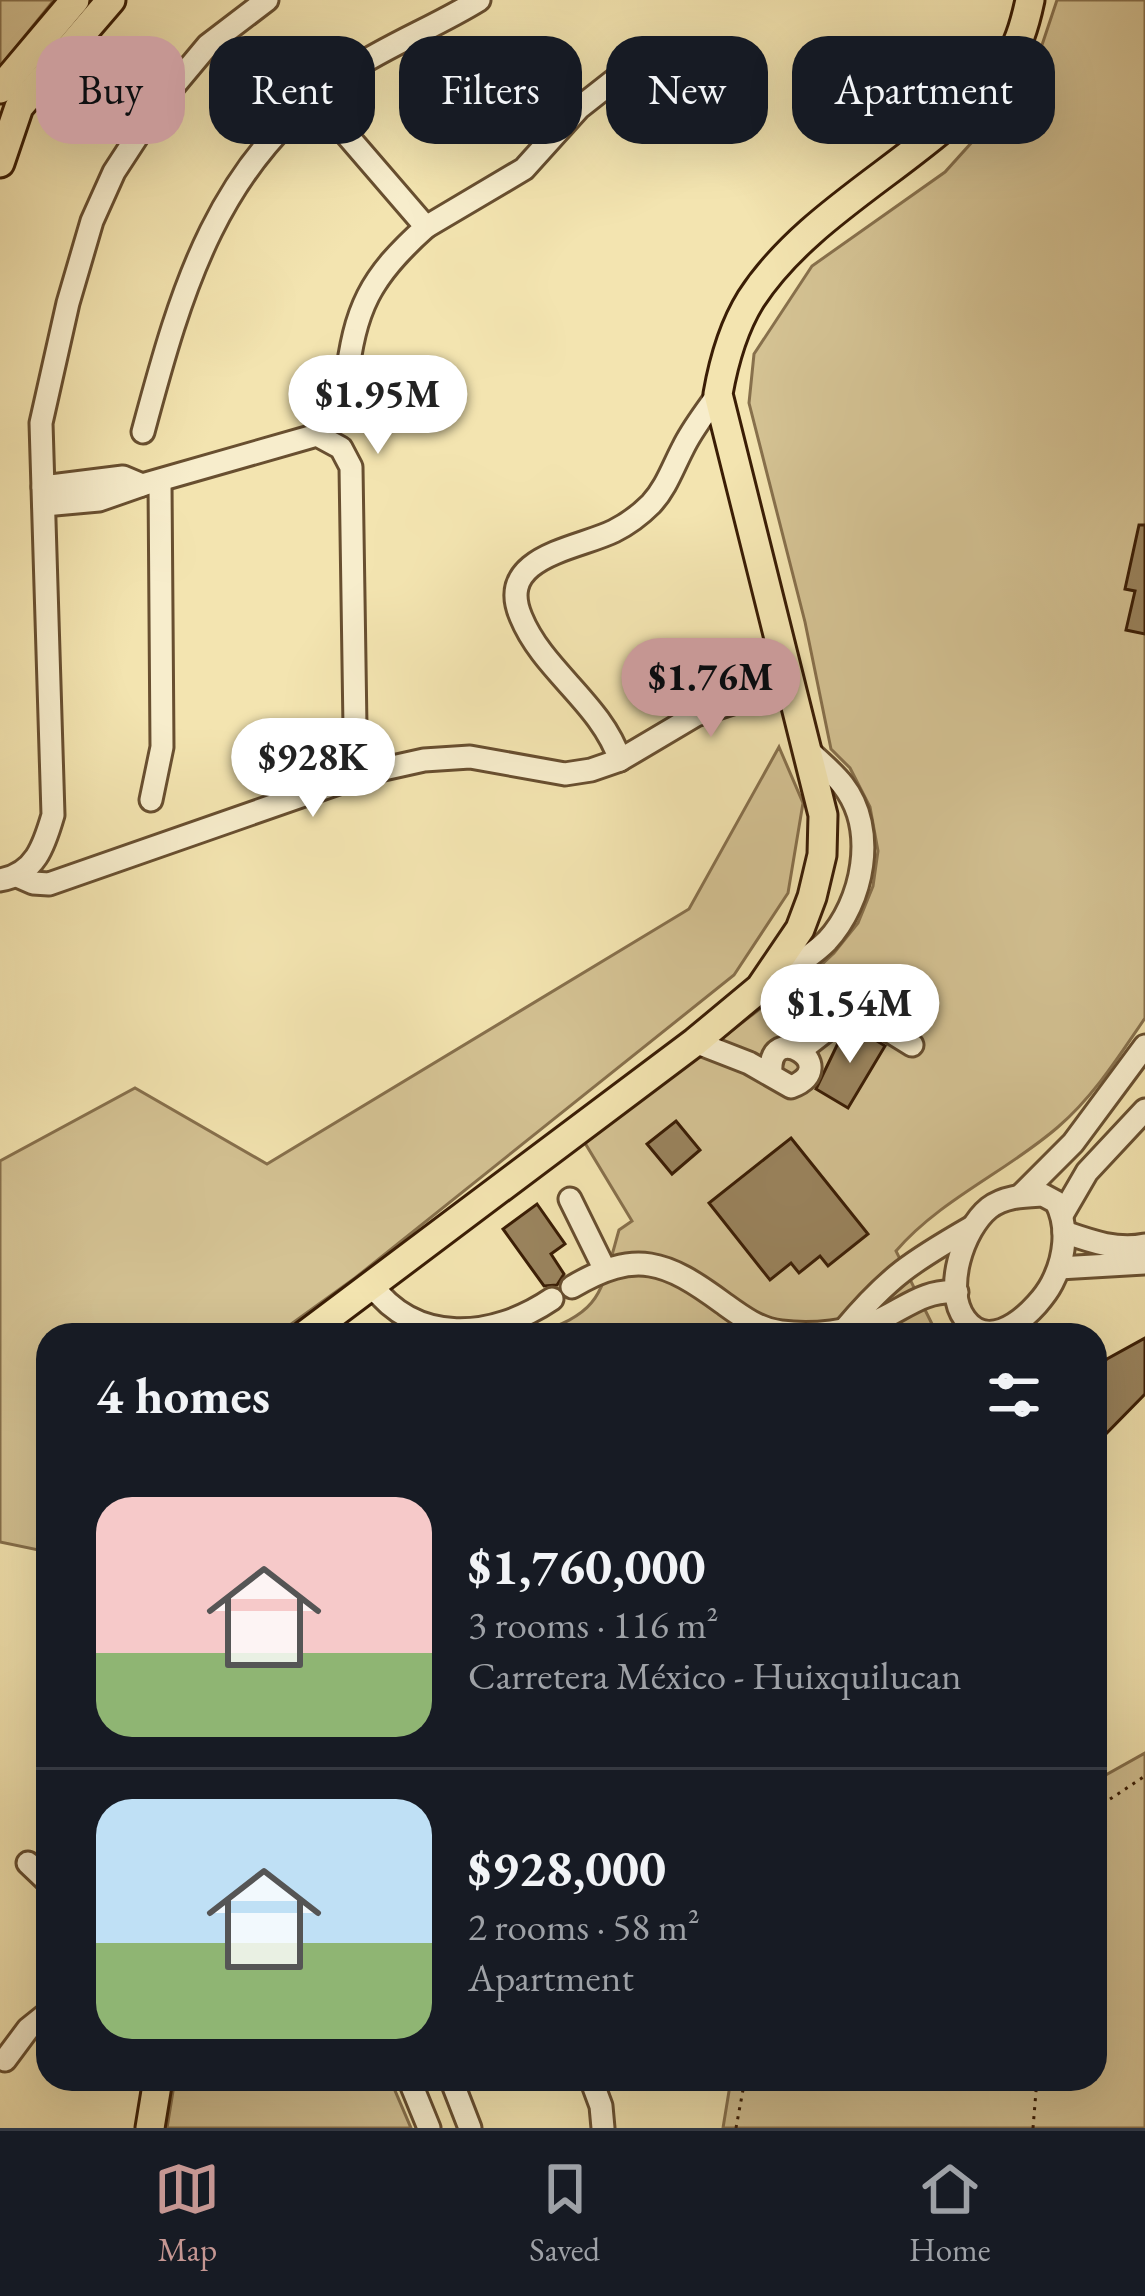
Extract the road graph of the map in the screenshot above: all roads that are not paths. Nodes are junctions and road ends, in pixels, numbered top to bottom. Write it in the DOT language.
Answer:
graph roads {
  1 [pos="75,0"];
  2 [pos="112,0"];
  3 [pos="267,0"];
  4 [pos="478,0"];
  5 [pos="1030,0"];
  6 [pos="375,56"];
  7 [pos="606,87"];
  8 [pos="0,89"];
  9 [pos="272,144"];
  10 [pos="354,144"];
  11 [pos="0,163"];
  12 [pos="426,227"];
  13 [pos="346,383"];
  14 [pos="718,394"];
  15 [pos="143,432"];
  16 [pos="151,484"];
  17 [pos="44,496"];
  18 [pos="792,691"];
  19 [pos="355,727"];
  20 [pos="810,752"];
  21 [pos="620,760"];
  22 [pos="151,800"];
  23 [pos="9,878"];
  24 [pos="760,988"];
  25 [pos="695,1042"];
  26 [pos="912,1046"];
  27 [pos="1145,1046"];
  28 [pos="801,1050"];
  29 [pos="771,1074"];
  30 [pos="1145,1110"];
  31 [pos="1020,1196"];
  32 [pos="570,1199"];
  33 [pos="1063,1224"];
  34 [pos="976,1225"];
  35 [pos="1145,1244"];
  36 [pos="1145,1263"];
  37 [pos="604,1268"];
  38 [pos="1059,1268"];
  39 [pos="371,1284"];
  40 [pos="572,1287"];
  41 [pos="957,1292"];
  42 [pos="552,1299"];
  43 [pos="320,1323"];
  44 [pos="421,1323"];
  45 [pos="503,1323"];
  46 [pos="753,1323"];
  47 [pos="851,1323"];
  48 [pos="867,1323"];
  49 [pos="958,1323"];
  50 [pos="1015,1323"];
  51 [pos="28,1864"];
  52 [pos="36,1871"];
  53 [pos="36,2023"];
  54 [pos="5,2060"];
  55 [pos="156,2091"];
  56 [pos="414,2091"];
  57 [pos="456,2091"];
  58 [pos="594,2091"];
  59 [pos="150,2128"];
  60 [pos="429,2128"];
  61 [pos="470,2128"];
  62 [pos="604,2128"];
  1 -- 8 [label="main road"];
  2 -- 11 [label="main road"];
  3 -- 17 [label="street"];
  4 -- 6 [label="street"];
  5 -- 14 [label="main road"];
  7 -- 12 [label="street"];
  9 -- 15 [label="street"];
  10 -- 12 [label="street"];
  12 -- 13 [label="street"];
  14 -- 18 [label="main road"];
  14 -- 21 [label="street"];
  16 -- 17 [label="street"];
  16 -- 19 [label="street"];
  16 -- 22 [label="street"];
  17 -- 23 [label="street"];
  18 -- 20 [label="main road"];
  18 -- 21 [label="street"];
  20 -- 24 [label="main road"];
  20 -- 24 [label="street"];
  21 -- 23 [label="street"];
  24 -- 25 [label="main road"];
  25 -- 29 [label="street"];
  25 -- 39 [label="main road"];
  26 -- 28 [label="street"];
  27 -- 31 [label="street"];
  28 -- 29 [label="street"];
  28 -- 29 [label="street"];
  30 -- 33 [label="street"];
  31 -- 33 [label="street"];
  31 -- 34 [label="street"];
  32 -- 37 [label="street"];
  33 -- 35 [label="street"];
  33 -- 38 [label="street"];
  34 -- 41 [label="street"];
  34 -- 47 [label="street"];
  36 -- 38 [label="street"];
  37 -- 40 [label="street"];
  37 -- 46 [label="street"];
  38 -- 50 [label="street"];
  39 -- 43 [label="main road"];
  39 -- 44 [label="street"];
  41 -- 48 [label="street"];
  41 -- 49 [label="street"];
  42 -- 45 [label="street"];
  51 -- 52 [label="street"];
  53 -- 54 [label="street"];
  55 -- 59 [label="main road"];
  56 -- 60 [label="street"];
  57 -- 61 [label="street"];
  58 -- 62 [label="street"];
}
